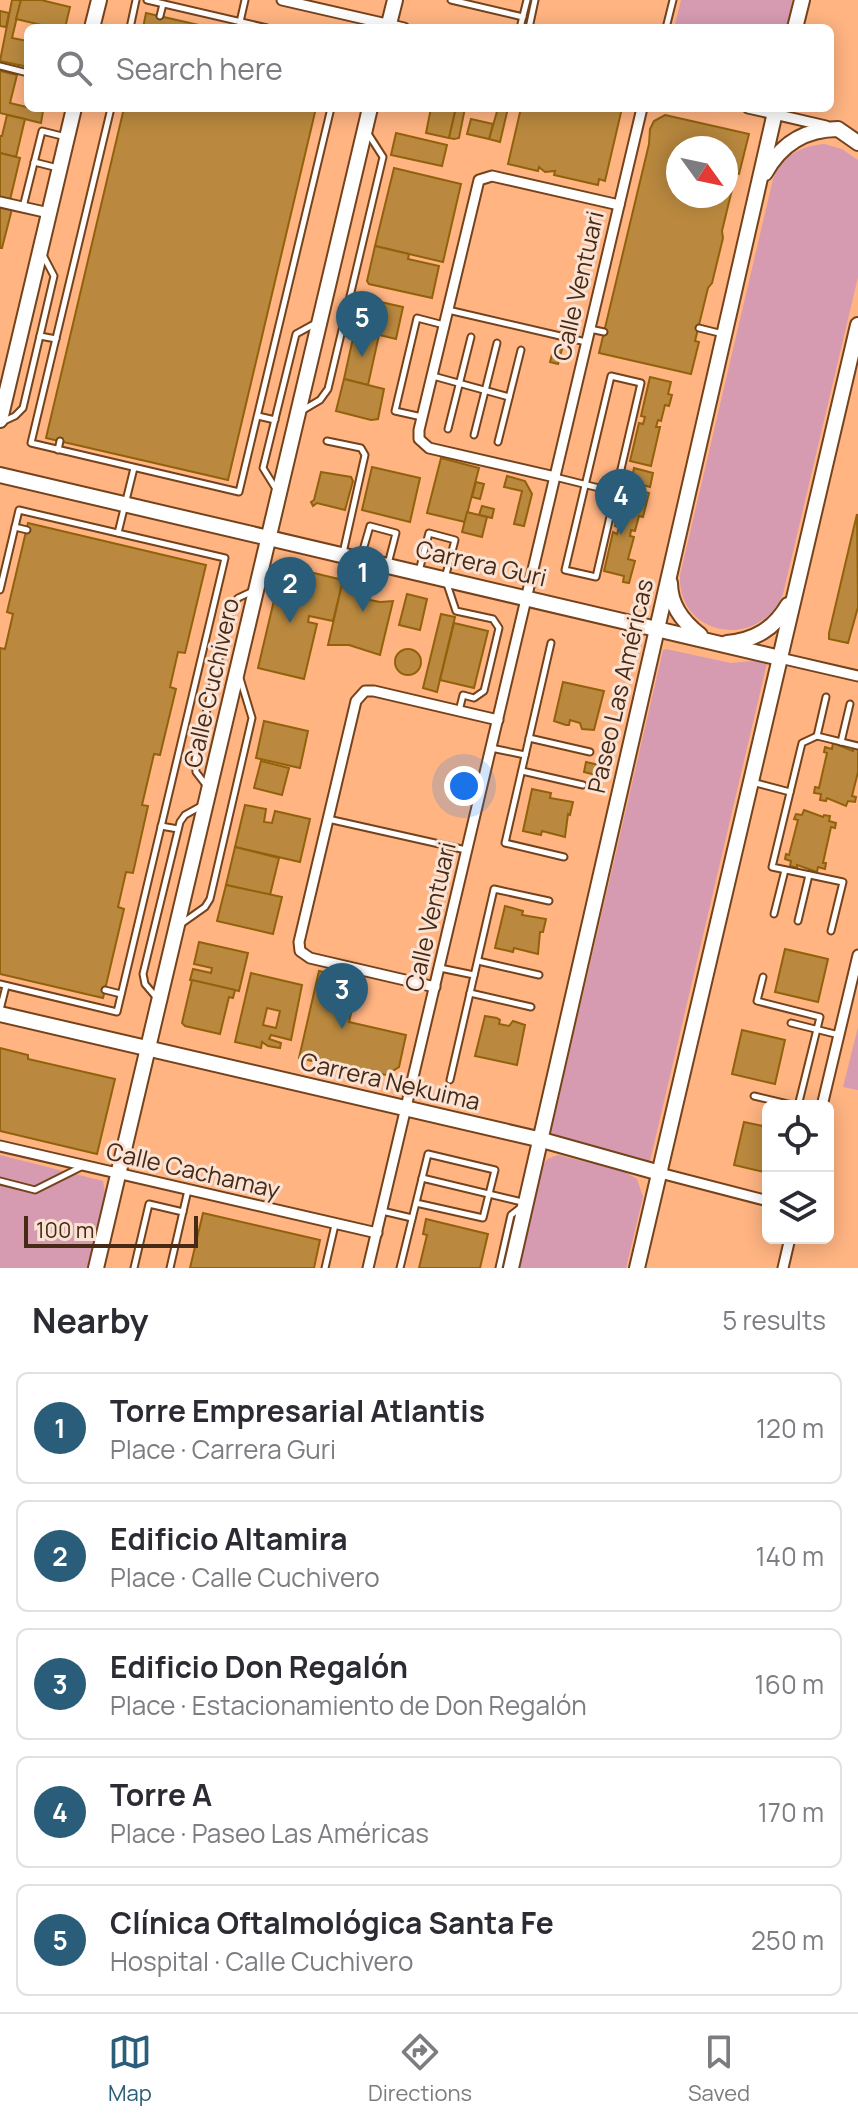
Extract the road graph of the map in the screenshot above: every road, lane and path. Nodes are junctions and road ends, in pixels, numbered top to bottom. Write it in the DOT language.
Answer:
graph roads {
  1 [pos="99,0"];
  2 [pos="136,0"];
  3 [pos="147,0"];
  4 [pos="245,0"];
  5 [pos="282,0"];
  6 [pos="395,0"];
  7 [pos="451,0"];
  8 [pos="527,0"];
  9 [pos="535,0"];
  10 [pos="673,0"];
  11 [pos="163,4"];
  12 [pos="800,4"];
  13 [pos="160,16"];
  14 [pos="523,17"];
  15 [pos="240,22"];
  16 [pos="93,24"];
  17 [pos="131,24"];
  18 [pos="249,24"];
  19 [pos="382,24"];
  20 [pos="394,24"];
  21 [pos="521,24"];
  22 [pos="530,24"];
  23 [pos="667,24"];
  24 [pos="796,24"];
  25 [pos="0,66"];
  26 [pos="24,72"];
  27 [pos="73,112"];
  28 [pos="110,112"];
  29 [pos="330,112"];
  30 [pos="369,112"];
  31 [pos="641,112"];
  32 [pos="775,112"];
  33 [pos="778,112"];
  34 [pos="365,128"];
  35 [pos="838,129"];
  36 [pos="858,134"];
  37 [pos="67,138"];
  38 [pos="858,143"];
  39 [pos="34,162"];
  40 [pos="59,168"];
  41 [pos="756,195"];
  42 [pos="0,202"];
  43 [pos="619,205"];
  44 [pos="23,207"];
  45 [pos="49,213"];
  46 [pos="40,251"];
  47 [pos="447,310"];
  48 [pos="319,322"];
  49 [pos="444,325"];
  50 [pos="858,325"];
  51 [pos="699,328"];
  52 [pos="590,329"];
  53 [pos="604,332"];
  54 [pos="724,334"];
  55 [pos="40,336"];
  56 [pos="471,337"];
  57 [pos="56,339"];
  58 [pos="497,343"];
  59 [pos="587,343"];
  60 [pos="521,350"];
  61 [pos="6,363"];
  62 [pos="431,376"];
  63 [pos="459,384"];
  64 [pos="485,391"];
  65 [pos="509,397"];
  66 [pos="298,412"];
  67 [pos="258,416"];
  68 [pos="422,417"];
  69 [pos="275,420"];
  70 [pos="0,422"];
  71 [pos="448,429"];
  72 [pos="474,435"];
  73 [pos="60,441"];
  74 [pos="327,441"];
  75 [pos="498,442"];
  76 [pos="58,450"];
  77 [pos="134,468"];
  78 [pos="0,475"];
  79 [pos="215,477"];
  80 [pos="555,477"];
  81 [pos="586,485"];
  82 [pos="213,486"];
  83 [pos="615,492"];
  84 [pos="279,493"];
  85 [pos="125,504"];
  86 [pos="15,527"];
  87 [pos="27,530"];
  88 [pos="118,533"];
  89 [pos="269,537"];
  90 [pos="342,554"];
  91 [pos="361,558"];
  92 [pos="388,564"];
  93 [pos="670,567"];
  94 [pos="419,572"];
  95 [pos="445,578"];
  96 [pos="796,588"];
  97 [pos="0,590"];
  98 [pos="256,590"];
  99 [pos="527,597"];
  100 [pos="658,627"];
  101 [pos="713,642"];
  102 [pos="551,643"];
  103 [pos="780,658"];
  104 [pos="237,669"];
  105 [pos="858,676"];
  106 [pos="826,697"];
  107 [pos="850,704"];
  108 [pos="459,711"];
  109 [pos="498,720"];
  110 [pos="817,736"];
  111 [pos="529,738"];
  112 [pos="841,742"];
  113 [pos="858,746"];
  114 [pos="491,748"];
  115 [pos="590,752"];
  116 [pos="525,755"];
  117 [pos="522,771"];
  118 [pos="751,782"];
  119 [pos="583,785"];
  120 [pos="790,792"];
  121 [pos="208,796"];
  122 [pos="328,819"];
  123 [pos="161,826"];
  124 [pos="178,829"];
  125 [pos="467,851"];
  126 [pos="564,857"];
  127 [pos="785,870"];
  128 [pos="809,875"];
  129 [pos="549,901"];
  130 [pos="774,914"];
  131 [pos="798,921"];
  132 [pos="177,927"];
  133 [pos="831,931"];
  134 [pos="858,955"];
  135 [pos="478,961"];
  136 [pos="439,968"];
  137 [pos="474,975"];
  138 [pos="539,975"];
  139 [pos="763,977"];
  140 [pos="3,985"];
  141 [pos="435,987"];
  142 [pos="105,990"];
  143 [pos="470,993"];
  144 [pos="121,994"];
  145 [pos="159,1001"];
  146 [pos="531,1007"];
  147 [pos="0,1012"];
  148 [pos="791,1023"];
  149 [pos="817,1030"];
  150 [pos="839,1035"];
  151 [pos="148,1049"];
  152 [pos="450,1080"];
  153 [pos="754,1096"];
  154 [pos="771,1100"];
  155 [pos="799,1100"];
  156 [pos="823,1100"];
  157 [pos="406,1108"];
  158 [pos="542,1140"];
  159 [pos="0,1146"];
  160 [pos="83,1166"];
  161 [pos="660,1173"];
  162 [pos="118,1174"];
  163 [pos="422,1178"];
  164 [pos="0,1181"];
  165 [pos="188,1190"];
  166 [pos="489,1194"];
  167 [pos="762,1199"];
  168 [pos="416,1203"];
  169 [pos="527,1203"];
  170 [pos="382,1211"];
  171 [pos="183,1212"];
  172 [pos="412,1218"];
  173 [pos="336,1224"];
  174 [pos="377,1233"];
  175 [pos="789,1244"];
  176 [pos="96,1268"];
  177 [pos="134,1268"];
  178 [pos="170,1268"];
  179 [pos="325,1268"];
  180 [pos="368,1268"];
  181 [pos="400,1268"];
  182 [pos="499,1268"];
  183 [pos="511,1268"];
  184 [pos="637,1268"];
  185 [pos="783,1268"];
  1 -- 16 [label="main road"];
  2 -- 17 [label="lane"];
  3 -- 11 [label="lane"];
  4 -- 15 [label="lane"];
  5 -- 19 [label="street"];
  6 -- 20 [label="main road"];
  7 -- 14 [label="lane"];
  8 -- 14 [label="lane"];
  9 -- 22 [label="lane"];
  10 -- 23 [label="lane"];
  11 -- 13 [label="lane"];
  11 -- 15 [label="lane"];
  12 -- 24 [label="main road"];
  14 -- 21 [label="lane"];
  15 -- 18 [label="lane"];
  25 -- 26 [label="lane"];
  27 -- 37 [label="main road"];
  28 -- 57 [label="lane"];
  29 -- 67 [label="lane"];
  30 -- 34 [label="main road, Calle Cuchivero"];
  31 -- 43 [label="street, Calle Ventuari"];
  32 -- 41 [label="main road, Paseo Las Américas"];
  33 -- 35 [label="street"];
  34 -- 48 [label="main road, Calle Cuchivero"];
  34 -- 66 [label="lane"];
  35 -- 36 [label="street"];
  35 -- 38 [label="main road"];
  35 -- 41 [label="main road"];
  37 -- 39 [label="lane"];
  37 -- 40 [label="main road"];
  39 -- 40 [label="lane"];
  39 -- 44 [label="lane"];
  40 -- 45 [label="main road"];
  41 -- 54 [label="main road, Paseo Las Américas"];
  42 -- 44 [label="street"];
  43 -- 47 [label="street"];
  43 -- 52 [label="street, Calle Ventuari"];
  44 -- 45 [label="street"];
  45 -- 46 [label="main road"];
  46 -- 55 [label="lane"];
  46 -- 61 [label="main road"];
  47 -- 49 [label="street"];
  47 -- 59 [label="lane"];
  48 -- 66 [label="main road, Calle Cuchivero"];
  48 -- 69 [label="lane"];
  49 -- 62 [label="street"];
  49 -- 68 [label="lane"];
  50 -- 96 [label="main road"];
  51 -- 54 [label="lane"];
  52 -- 53 [label="lane"];
  52 -- 59 [label="street, Calle Ventuari"];
  54 -- 93 [label="main road, Paseo Las Américas"];
  55 -- 57 [label="lane"];
  55 -- 70 [label="lane"];
  56 -- 63 [label="lane"];
  57 -- 76 [label="lane"];
  58 -- 64 [label="lane"];
  59 -- 80 [label="street, Calle Ventuari"];
  60 -- 65 [label="lane"];
  61 -- 70 [label="main road"];
  62 -- 63 [label="lane"];
  62 -- 68 [label="street"];
  63 -- 64 [label="lane"];
  63 -- 71 [label="lane"];
  64 -- 65 [label="lane"];
  64 -- 72 [label="lane"];
  65 -- 75 [label="lane"];
  66 -- 84 [label="main road, Calle Cuchivero"];
  67 -- 69 [label="lane"];
  67 -- 82 [label="lane"];
  68 -- 80 [label="street"];
  69 -- 84 [label="lane"];
  73 -- 76 [label="lane"];
  74 -- 90 [label="lane"];
  76 -- 77 [label="lane"];
  77 -- 82 [label="lane"];
  77 -- 85 [label="lane"];
  78 -- 85 [label="main road, Carrera Guri"];
  79 -- 82 [label="lane"];
  80 -- 81 [label="lane"];
  80 -- 99 [label="street, Calle Ventuari"];
  81 -- 83 [label="lane"];
  81 -- 83 [label="lane"];
  81 -- 83 [label="lane"];
  84 -- 89 [label="main road, Calle Cuchivero"];
  85 -- 88 [label="lane"];
  85 -- 89 [label="main road, Carrera Guri"];
  86 -- 87 [label="lane"];
  86 -- 88 [label="lane"];
  86 -- 97 [label="lane"];
  88 -- 123 [label="lane"];
  89 -- 90 [label="main road, Carrera Guri"];
  89 -- 98 [label="main road, Calle Cuchivero"];
  90 -- 91 [label="main road, Carrera Guri"];
  91 -- 92 [label="main road, Carrera Guri"];
  91 -- 92 [label="lane"];
  92 -- 94 [label="main road, Carrera Guri"];
  93 -- 100 [label="main road, Paseo Las Américas"];
  93 -- 101 [label="main road"];
  94 -- 95 [label="main road, Carrera Guri"];
  94 -- 95 [label="lane"];
  95 -- 99 [label="main road, Carrera Guri"];
  95 -- 108 [label="lane"];
  96 -- 101 [label="main road"];
  96 -- 103 [label="main road"];
  98 -- 104 [label="main road, Calle Cuchivero"];
  98 -- 121 [label="lane"];
  99 -- 100 [label="main road, Carrera Guri"];
  99 -- 109 [label="street, Calle Ventuari"];
  100 -- 101 [label="main road, Carrera Guri"];
  100 -- 158 [label="main road, Paseo Las Américas"];
  101 -- 103 [label="main road, Carrera Guri"];
  102 -- 111 [label="lane"];
  103 -- 105 [label="street, Carrera Guri"];
  103 -- 118 [label="main road"];
  104 -- 121 [label="main road, Calle Cuchivero"];
  104 -- 132 [label="lane"];
  106 -- 110 [label="lane"];
  107 -- 112 [label="lane"];
  108 -- 109 [label="street"];
  108 -- 122 [label="street"];
  109 -- 114 [label="street, Calle Ventuari"];
  110 -- 112 [label="lane"];
  110 -- 120 [label="lane"];
  111 -- 115 [label="lane"];
  111 -- 116 [label="lane"];
  112 -- 113 [label="lane"];
  114 -- 116 [label="lane"];
  114 -- 125 [label="street, Calle Ventuari"];
  116 -- 117 [label="lane"];
  117 -- 119 [label="lane"];
  117 -- 126 [label="lane"];
  118 -- 120 [label="lane"];
  118 -- 161 [label="main road"];
  120 -- 127 [label="lane"];
  121 -- 124 [label="lane"];
  121 -- 132 [label="main road, Calle Cuchivero"];
  122 -- 125 [label="lane"];
  122 -- 141 [label="street"];
  123 -- 124 [label="lane"];
  123 -- 144 [label="lane"];
  124 -- 145 [label="lane"];
  125 -- 136 [label="street, Calle Ventuari"];
  127 -- 128 [label="lane"];
  127 -- 130 [label="lane"];
  128 -- 131 [label="lane"];
  128 -- 133 [label="lane"];
  129 -- 135 [label="lane"];
  132 -- 145 [label="main road, Calle Cuchivero"];
  134 -- 150 [label="street"];
  135 -- 137 [label="lane"];
  135 -- 138 [label="lane"];
  136 -- 137 [label="lane"];
  136 -- 141 [label="street, Calle Ventuari"];
  137 -- 143 [label="lane"];
  139 -- 149 [label="lane"];
  140 -- 144 [label="lane"];
  140 -- 147 [label="lane"];
  141 -- 157 [label="street, Calle Ventuari"];
  142 -- 144 [label="lane"];
  143 -- 146 [label="lane"];
  143 -- 152 [label="lane"];
  145 -- 151 [label="main road, Calle Cuchivero"];
  147 -- 151 [label="main road, Carrera Nekuima"];
  148 -- 149 [label="lane"];
  149 -- 150 [label="lane"];
  149 -- 155 [label="lane"];
  150 -- 156 [label="street"];
  151 -- 157 [label="main road, Carrera Nekuima"];
  151 -- 162 [label="main road, Calle Cuchivero"];
  153 -- 154 [label="lane"];
  157 -- 158 [label="main road, Carrera Nekuima"];
  157 -- 170 [label="street, Calle Ventuari"];
  158 -- 161 [label="main road, Carrera Nekuima"];
  158 -- 169 [label="main road, Paseo Las Américas"];
  159 -- 160 [label="street, Calle Cachamay"];
  160 -- 162 [label="street, Calle Cachamay"];
  160 -- 164 [label="lane"];
  161 -- 167 [label="street, Carrera Nekuima"];
  161 -- 184 [label="main road"];
  162 -- 165 [label="street, Calle Cachamay"];
  162 -- 176 [label="main road, Calle Cuchivero"];
  163 -- 166 [label="lane"];
  163 -- 166 [label="lane"];
  163 -- 168 [label="lane"];
  165 -- 171 [label="lane"];
  165 -- 173 [label="street, Calle Cachamay"];
  166 -- 168 [label="lane"];
  166 -- 169 [label="lane"];
  168 -- 172 [label="lane"];
  169 -- 182 [label="lane"];
  169 -- 183 [label="main road, Paseo Las Américas"];
  170 -- 172 [label="lane"];
  170 -- 174 [label="street, Calle Ventuari"];
  171 -- 177 [label="lane"];
  171 -- 178 [label="lane"];
  172 -- 181 [label="lane"];
  173 -- 174 [label="street, Calle Cachamay"];
  173 -- 179 [label="lane"];
  174 -- 180 [label="street, Calle Ventuari"];
  175 -- 185 [label="street"];
}
